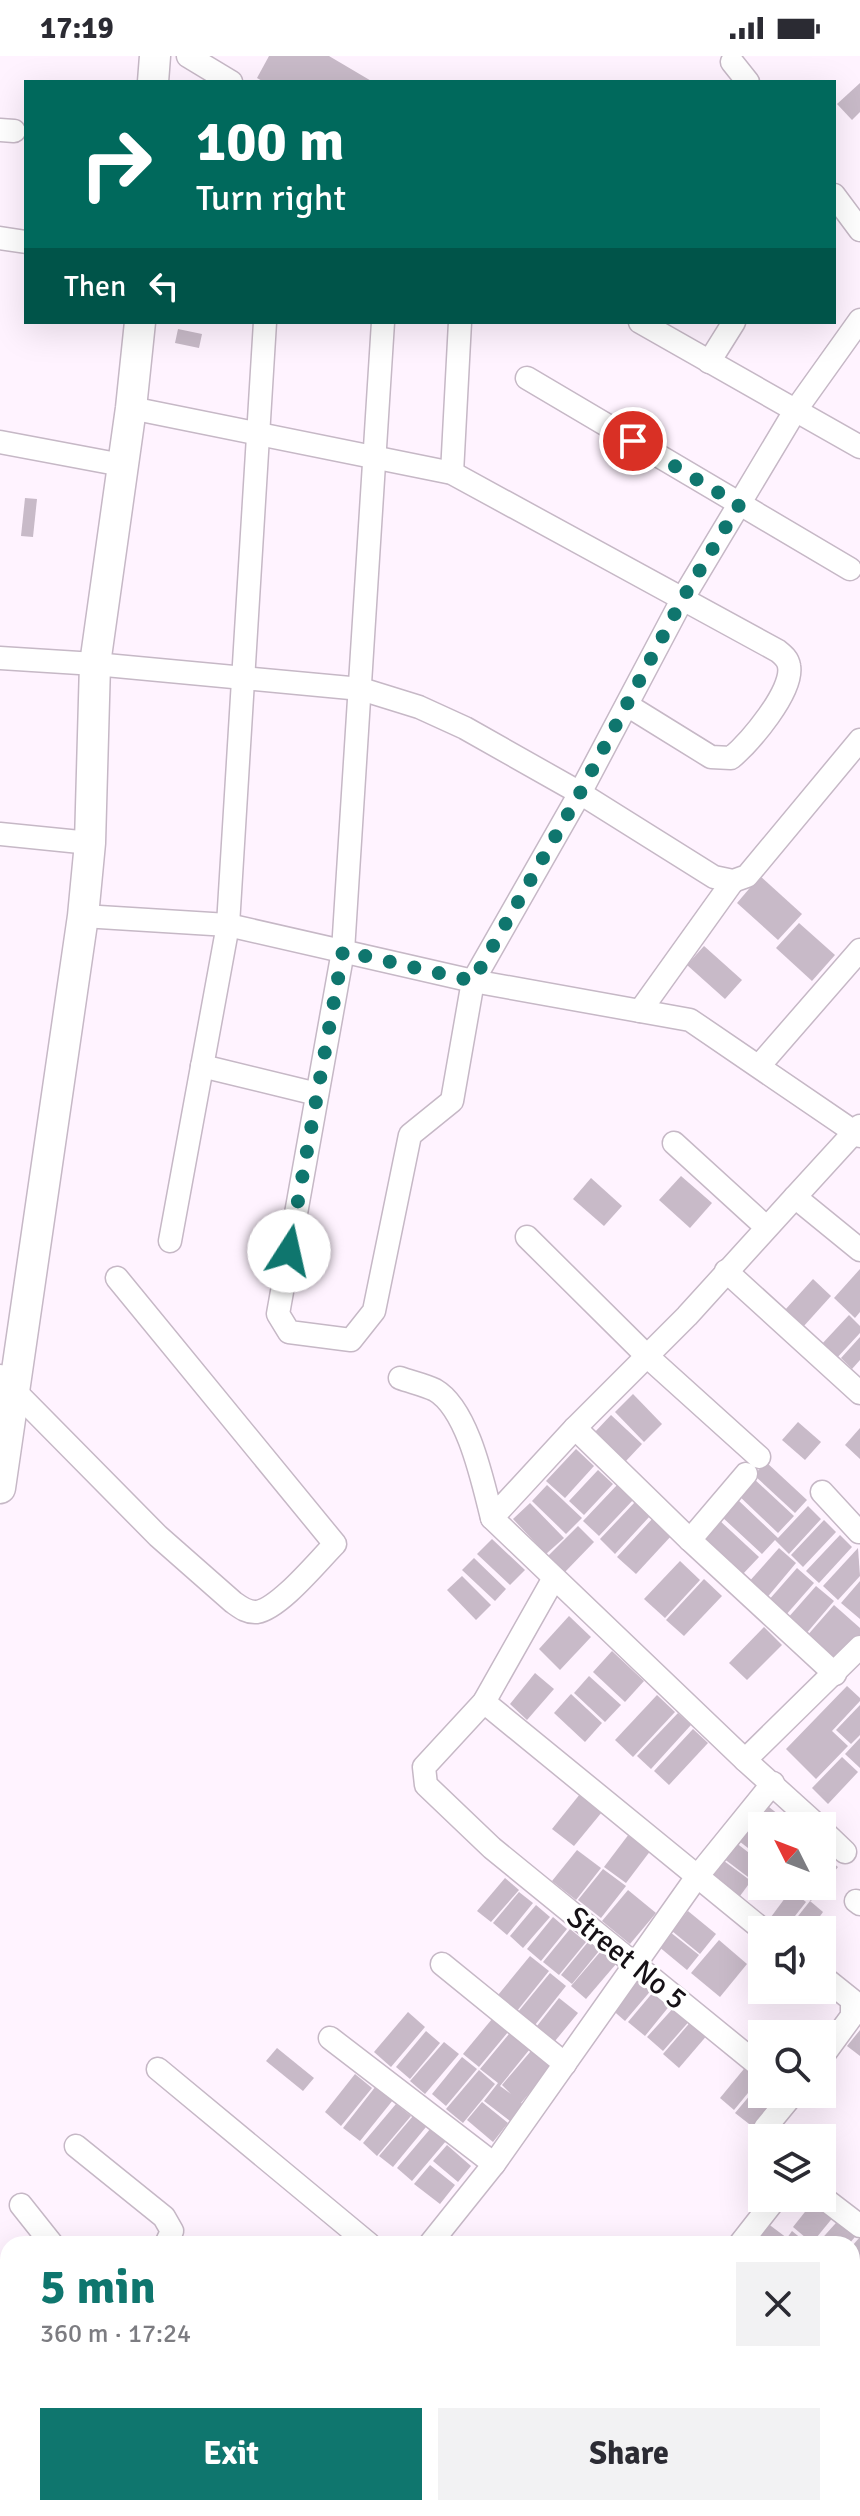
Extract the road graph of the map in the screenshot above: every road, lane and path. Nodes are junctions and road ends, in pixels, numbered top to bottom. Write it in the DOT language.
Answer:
graph roads {
  1 [pos="155,56"];
  2 [pos="188,56"];
  3 [pos="732,62"];
  4 [pos="153,80"];
  5 [pos="228,80"];
  6 [pos="746,80"];
  7 [pos="836,198"];
  8 [pos="860,230"];
  9 [pos="0,238"];
  10 [pos="24,242"];
  11 [pos="860,320"];
  12 [pos="140,324"];
  13 [pos="265,324"];
  14 [pos="383,324"];
  15 [pos="460,324"];
  16 [pos="643,324"];
  17 [pos="733,324"];
  18 [pos="709,362"];
  19 [pos="527,378"];
  20 [pos="131,408"];
  21 [pos="795,411"];
  22 [pos="258,434"];
  23 [pos="0,442"];
  24 [pos="860,447"];
  25 [pos="376,457"];
  26 [pos="122,465"];
  27 [pos="452,473"];
  28 [pos="739,505"];
  29 [pos="850,569"];
  30 [pos="683,598"];
  31 [pos="0,658"];
  32 [pos="95,664"];
  33 [pos="245,678"];
  34 [pos="361,689"];
  35 [pos="627,705"];
  36 [pos="860,740"];
  37 [pos="580,793"];
  38 [pos="0,834"];
  39 [pos="90,843"];
  40 [pos="733,881"];
  41 [pos="83,916"];
  42 [pos="228,925"];
  43 [pos="860,950"];
  44 [pos="343,951"];
  45 [pos="473,981"];
  46 [pos="640,1011"];
  47 [pos="202,1066"];
  48 [pos="759,1066"];
  49 [pos="317,1094"];
  50 [pos="858,1132"];
  51 [pos="674,1143"];
  52 [pos="795,1197"];
  53 [pos="766,1227"];
  54 [pos="527,1237"];
  55 [pos="170,1241"];
  56 [pos="860,1250"];
  57 [pos="726,1271"];
  58 [pos="117,1278"];
  59 [pos="648,1357"];
  60 [pos="400,1378"];
  61 [pos="7,1383"];
  62 [pos="860,1393"];
  63 [pos="575,1428"];
  64 [pos="0,1488"];
  65 [pos="822,1492"];
  66 [pos="492,1518"];
  67 [pos="860,1532"];
  68 [pos="690,1540"];
  69 [pos="554,1578"];
  70 [pos="860,1647"];
  71 [pos="835,1674"];
  72 [pos="484,1702"];
  73 [pos="745,1760"];
  74 [pos="773,1783"];
  75 [pos="803,1812"];
  76 [pos="836,1843"];
  77 [pos="845,1852"];
  78 [pos="696,1878"];
  79 [pos="748,1918"];
  80 [pos="442,1964"];
  81 [pos="635,1964"];
  82 [pos="836,1987"];
  83 [pos="330,2038"];
  84 [pos="836,2038"];
  85 [pos="748,2057"];
  86 [pos="565,2064"];
  87 [pos="158,2069"];
  88 [pos="781,2108"];
  89 [pos="768,2124"];
  90 [pos="76,2146"];
  91 [pos="494,2164"];
  92 [pos="21,2205"];
  93 [pos="836,2208"];
  94 [pos="765,2212"];
  95 [pos="860,2226"];
  96 [pos="46,2236"];
  97 [pos="170,2236"];
  98 [pos="359,2236"];
  99 [pos="436,2236"];
  100 [pos="746,2236"];
  1 -- 4 [label="street"];
  2 -- 5 [label="street"];
  3 -- 6 [label="street"];
  7 -- 8 [label="street"];
  9 -- 10 [label="street"];
  11 -- 21 [label="street"];
  12 -- 20 [label="street"];
  13 -- 22 [label="street"];
  14 -- 25 [label="street"];
  15 -- 27 [label="street"];
  16 -- 18 [label="street"];
  17 -- 18 [label="street"];
  18 -- 21 [label="street"];
  19 -- 28 [label="street"];
  20 -- 22 [label="street"];
  20 -- 26 [label="street"];
  21 -- 24 [label="street"];
  21 -- 28 [label="street"];
  22 -- 25 [label="street"];
  22 -- 33 [label="street"];
  23 -- 26 [label="street"];
  25 -- 27 [label="street"];
  25 -- 34 [label="street"];
  26 -- 32 [label="street"];
  27 -- 30 [label="street"];
  28 -- 29 [label="street"];
  28 -- 30 [label="street"];
  30 -- 35 [label="street"];
  30 -- 35 [label="street"];
  31 -- 32 [label="street"];
  32 -- 33 [label="street"];
  32 -- 39 [label="street"];
  33 -- 34 [label="street"];
  33 -- 42 [label="street"];
  34 -- 37 [label="street"];
  34 -- 44 [label="street"];
  35 -- 37 [label="street"];
  36 -- 40 [label="street"];
  37 -- 40 [label="street"];
  37 -- 45 [label="street"];
  38 -- 39 [label="street"];
  39 -- 41 [label="street"];
  40 -- 46 [label="street"];
  41 -- 42 [label="street"];
  41 -- 61 [label="street"];
  42 -- 44 [label="street"];
  42 -- 47 [label="street"];
  43 -- 48 [label="street"];
  44 -- 45 [label="street"];
  44 -- 49 [label="street"];
  45 -- 46 [label="street"];
  45 -- 49 [label="street"];
  46 -- 48 [label="street"];
  47 -- 49 [label="street"];
  47 -- 55 [label="street"];
  48 -- 50 [label="street"];
  50 -- 52 [label="street"];
  51 -- 53 [label="street"];
  52 -- 53 [label="street"];
  52 -- 56 [label="street"];
  53 -- 57 [label="street"];
  54 -- 59 [label="street"];
  57 -- 59 [label="street"];
  57 -- 62 [label="street"];
  58 -- 61 [label="street"];
  59 -- 63 [label="street"];
  59 -- 68 [label="street"];
  60 -- 66 [label="street"];
  61 -- 64 [label="street"];
  63 -- 66 [label="street"];
  63 -- 68 [label="street"];
  65 -- 67 [label="street"];
  66 -- 69 [label="street"];
  68 -- 71 [label="street"];
  69 -- 72 [label="street"];
  69 -- 73 [label="street"];
  70 -- 71 [label="street"];
  71 -- 73 [label="street"];
  72 -- 78 [label="street"];
  72 -- 81 [label="street, Street No 5"];
  73 -- 74 [label="street"];
  74 -- 75 [label="street"];
  74 -- 78 [label="street"];
  76 -- 77 [label="street"];
  78 -- 79 [label="street"];
  78 -- 81 [label="street"];
  80 -- 86 [label="street"];
  81 -- 85 [label="street, Street No 5"];
  81 -- 86 [label="street"];
  82 -- 84 [label="street"];
  83 -- 91 [label="street"];
  86 -- 91 [label="street"];
  87 -- 98 [label="street"];
  88 -- 89 [label="street"];
  90 -- 97 [label="street"];
  91 -- 99 [label="street"];
  92 -- 96 [label="street"];
  93 -- 95 [label="street"];
  94 -- 100 [label="street"];
}
